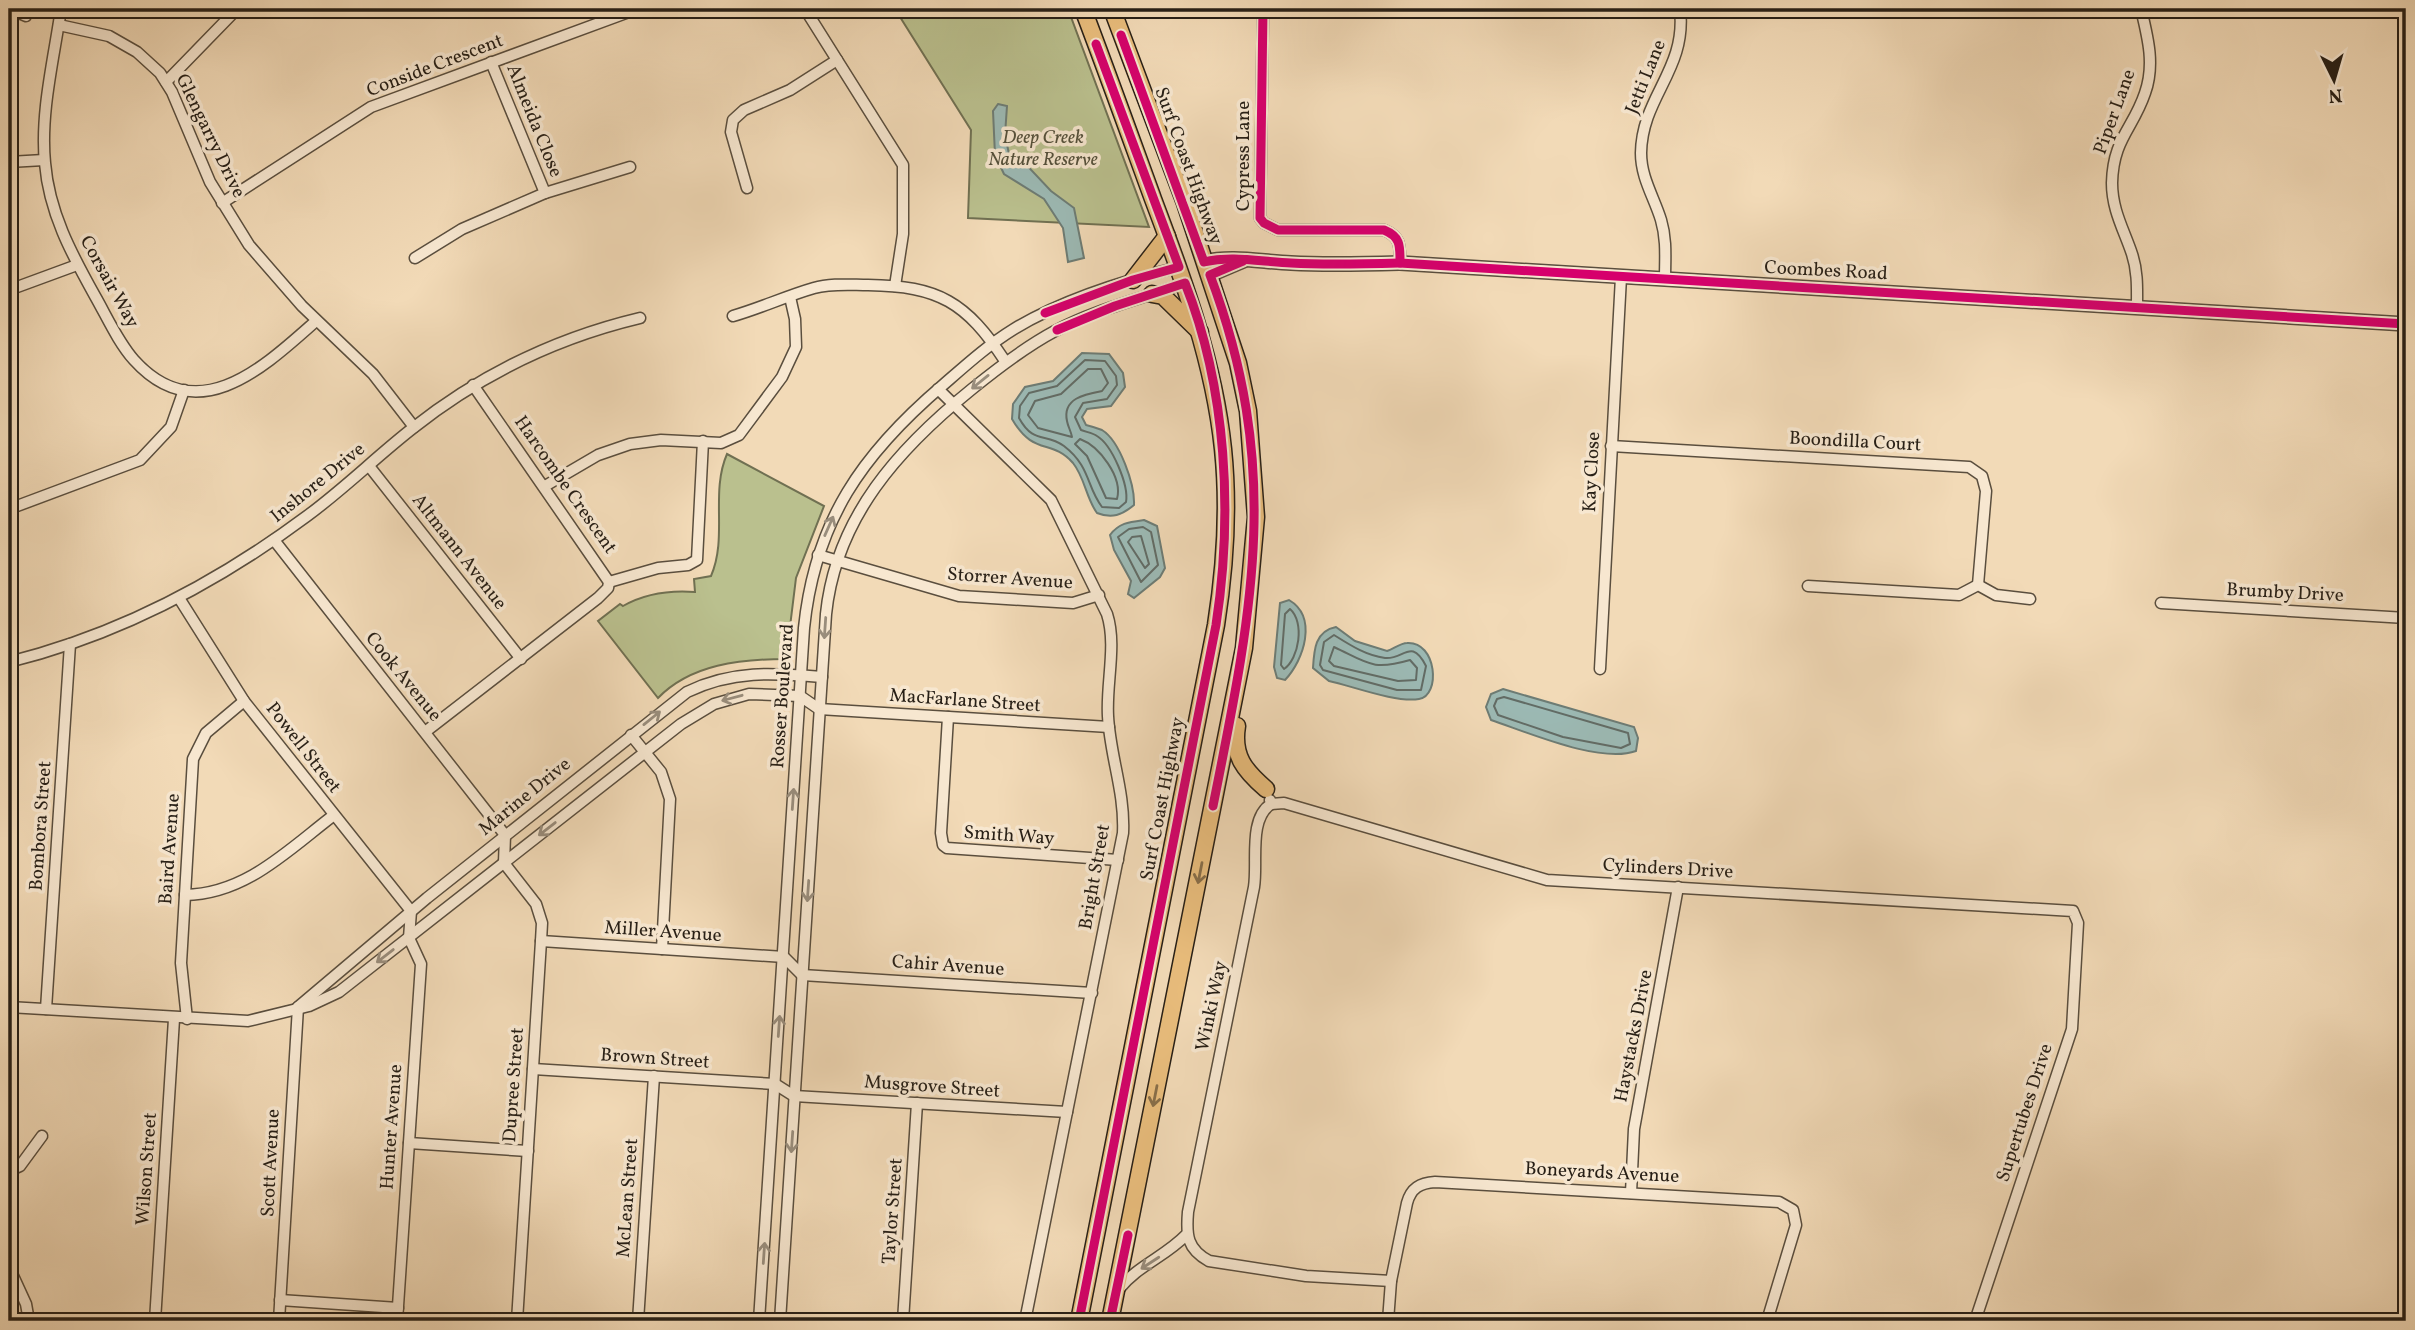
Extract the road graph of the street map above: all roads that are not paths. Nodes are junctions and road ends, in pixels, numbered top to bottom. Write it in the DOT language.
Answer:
graph roads {
  1 [pos="10,9"];
  2 [pos="61,9"];
  3 [pos="237,9"];
  4 [pos="637,9"];
  5 [pos="805,9"];
  6 [pos="1083,9"];
  7 [pos="1112,9"];
  8 [pos="1263,9"];
  9 [pos="1680,9"];
  10 [pos="2141,9"];
  11 [pos="26,16"];
  12 [pos="59,25"];
  13 [pos="1121,35"];
  14 [pos="1096,44"];
  15 [pos="836,60"];
  16 [pos="491,62"];
  17 [pos="166,82"];
  18 [pos="44,160"];
  19 [pos="9,162"];
  20 [pos="630,167"];
  21 [pos="747,188"];
  22 [pos="545,193"];
  23 [pos="222,203"];
  24 [pos="1167,236"];
  25 [pos="415,258"];
  26 [pos="1400,263"];
  27 [pos="78,265"];
  28 [pos="1179,267"];
  29 [pos="1207,268"];
  30 [pos="1621,277"];
  31 [pos="1665,279"];
  32 [pos="1133,280"];
  33 [pos="1185,283"];
  34 [pos="895,286"];
  35 [pos="9,290"];
  36 [pos="1152,294"];
  37 [pos="790,297"];
  38 [pos="2137,307"];
  39 [pos="733,316"];
  40 [pos="639,318"];
  41 [pos="316,321"];
  42 [pos="2406,324"];
  43 [pos="1200,332"];
  44 [pos="993,342"];
  45 [pos="1006,361"];
  46 [pos="473,385"];
  47 [pos="938,389"];
  48 [pos="184,390"];
  49 [pos="954,403"];
  50 [pos="414,427"];
  51 [pos="703,442"];
  52 [pos="1611,446"];
  53 [pos="369,466"];
  54 [pos="545,486"];
  55 [pos="9,509"];
  56 [pos="274,540"];
  57 [pos="818,555"];
  58 [pos="838,559"];
  59 [pos="609,582"];
  60 [pos="1808,586"];
  61 [pos="1978,586"];
  62 [pos="1099,595"];
  63 [pos="179,598"];
  64 [pos="2030,599"];
  65 [pos="2161,603"];
  66 [pos="2406,618"];
  67 [pos="70,645"];
  68 [pos="1244,648"];
  69 [pos="521,659"];
  70 [pos="9,662"];
  71 [pos="1600,669"];
  72 [pos="801,675"];
  73 [pos="822,677"];
  74 [pos="800,696"];
  75 [pos="244,701"];
  76 [pos="819,709"];
  77 [pos="948,717"];
  78 [pos="1109,727"];
  79 [pos="425,732"];
  80 [pos="631,735"];
  81 [pos="645,752"];
  82 [pos="1268,797"];
  83 [pos="334,815"];
  84 [pos="505,835"];
  85 [pos="1118,860"];
  86 [pos="504,863"];
  87 [pos="1678,887"];
  88 [pos="185,895"];
  89 [pos="411,911"];
  90 [pos="2073,911"];
  91 [pos="408,937"];
  92 [pos="541,941"];
  93 [pos="662,949"];
  94 [pos="784,957"];
  95 [pos="802,975"];
  96 [pos="1091,993"];
  97 [pos="9,1007"];
  98 [pos="298,1007"];
  99 [pos="46,1009"];
  100 [pos="174,1018"];
  101 [pos="187,1019"];
  102 [pos="533,1069"];
  103 [pos="654,1076"];
  104 [pos="775,1084"];
  105 [pos="794,1096"];
  106 [pos="917,1103"];
  107 [pos="1067,1112"];
  108 [pos="43,1136"];
  109 [pos="409,1143"];
  110 [pos="528,1151"];
  111 [pos="9,1171"];
  112 [pos="1631,1193"];
  113 [pos="1186,1235"];
  114 [pos="9,1267"];
  115 [pos="1391,1280"];
  116 [pos="1116,1293"];
  117 [pos="280,1300"];
  118 [pos="398,1308"];
  119 [pos="29,1321"];
  120 [pos="155,1321"];
  121 [pos="279,1321"];
  122 [pos="397,1321"];
  123 [pos="517,1321"];
  124 [pos="638,1321"];
  125 [pos="759,1321"];
  126 [pos="780,1321"];
  127 [pos="903,1321"];
  128 [pos="1026,1321"];
  129 [pos="1079,1321"];
  130 [pos="1110,1321"];
  131 [pos="1388,1321"];
  132 [pos="1767,1321"];
  133 [pos="1975,1321"];
  1 -- 11 [label="street"];
  2 -- 12 [label="street, Corsair Way"];
  3 -- 17 [label="street"];
  4 -- 16 [label="street, Conside Crescent"];
  5 -- 15 [label="street"];
  6 -- 14 [label="main road, Surf Coast Highway"];
  7 -- 13 [label="main road, Surf Coast Highway"];
  8 -- 26 [label="street, Cypress Lane"];
  9 -- 31 [label="street, Jetti Lane"];
  10 -- 38 [label="street, Piper Lane"];
  12 -- 17 [label="street, Glengarry Drive"];
  12 -- 18 [label="street, Corsair Way"];
  13 -- 14 [label="main road"];
  13 -- 29 [label="main road, Surf Coast Highway"];
  14 -- 24 [label="main road, Surf Coast Highway"];
  15 -- 21 [label="street"];
  15 -- 34 [label="street"];
  16 -- 22 [label="street, Almeida Close"];
  16 -- 23 [label="street, Conside Crescent"];
  17 -- 23 [label="street, Glengarry Drive"];
  18 -- 19 [label="street"];
  18 -- 27 [label="street, Corsair Way"];
  20 -- 22 [label="street, Almeida Close"];
  22 -- 25 [label="street, Almeida Close"];
  23 -- 41 [label="street, Glengarry Drive"];
  24 -- 28 [label="main road, Surf Coast Highway"];
  24 -- 32 [label="main road"];
  26 -- 29 [label="street, Coombes Road"];
  26 -- 30 [label="street, Coombes Road"];
  27 -- 35 [label="street"];
  27 -- 48 [label="street, Corsair Way"];
  28 -- 29 [label="main road"];
  28 -- 32 [label="street, Rosser Boulevard"];
  28 -- 33 [label="main road, Surf Coast Highway"];
  29 -- 33 [label="main road"];
  29 -- 68 [label="main road, Surf Coast Highway"];
  30 -- 31 [label="street, Coombes Road"];
  30 -- 52 [label="street, Kay Close"];
  31 -- 38 [label="street, Coombes Road"];
  32 -- 44 [label="street, Rosser Boulevard"];
  33 -- 36 [label="street, Rosser Boulevard"];
  33 -- 43 [label="main road, Surf Coast Highway"];
  34 -- 37 [label="street"];
  34 -- 44 [label="street"];
  36 -- 43 [label="main road"];
  36 -- 45 [label="street, Rosser Boulevard"];
  37 -- 39 [label="street"];
  37 -- 51 [label="street"];
  38 -- 42 [label="street, Coombes Road"];
  40 -- 46 [label="street, Inshore Drive"];
  41 -- 48 [label="street"];
  41 -- 50 [label="street, Glengarry Drive"];
  43 -- 129 [label="main road, Surf Coast Highway"];
  44 -- 45 [label="street"];
  44 -- 47 [label="street, Rosser Boulevard"];
  45 -- 49 [label="street, Rosser Boulevard, one-way"];
  46 -- 50 [label="street, Inshore Drive"];
  46 -- 54 [label="street, Harcombe Crescent"];
  47 -- 49 [label="street, Bright Street"];
  57 -- 47 [label="street, Rosser Boulevard, one-way"];
  48 -- 55 [label="street"];
  49 -- 58 [label="street, Rosser Boulevard"];
  49 -- 62 [label="street, Bright Street"];
  50 -- 53 [label="street, Inshore Drive"];
  51 -- 54 [label="street"];
  51 -- 59 [label="street"];
  52 -- 61 [label="street, Boondilla Court"];
  52 -- 71 [label="street, Kay Close"];
  53 -- 56 [label="street, Inshore Drive"];
  53 -- 69 [label="street, Altmann Avenue"];
  54 -- 59 [label="street, Harcombe Crescent"];
  56 -- 63 [label="street, Inshore Drive"];
  56 -- 79 [label="street, Cook Avenue"];
  57 -- 58 [label="street, Storrer Avenue"];
  57 -- 72 [label="street, Rosser Boulevard"];
  58 -- 62 [label="street, Storrer Avenue"];
  58 -- 73 [label="street, Rosser Boulevard, one-way"];
  59 -- 69 [label="street, Harcombe Crescent"];
  60 -- 61 [label="street"];
  61 -- 64 [label="street"];
  62 -- 78 [label="street, Bright Street"];
  63 -- 67 [label="street, Inshore Drive"];
  63 -- 75 [label="street, Powell Street"];
  65 -- 66 [label="street, Brumby Drive"];
  67 -- 70 [label="street, Inshore Drive"];
  67 -- 99 [label="street, Bombora Street"];
  68 -- 82 [label="main road"];
  68 -- 116 [label="main road, Surf Coast Highway, one-way"];
  69 -- 79 [label="street, Harcombe Crescent"];
  72 -- 73 [label="street, Marine Drive"];
  72 -- 74 [label="street, Rosser Boulevard"];
  80 -- 72 [label="street, Marine Drive, one-way"];
  73 -- 76 [label="street, Rosser Boulevard"];
  74 -- 76 [label="street"];
  74 -- 81 [label="street, Marine Drive, one-way"];
  94 -- 74 [label="street, Rosser Boulevard, one-way"];
  75 -- 83 [label="street, Powell Street"];
  75 -- 88 [label="street, Baird Avenue"];
  76 -- 77 [label="street, MacFarlane Street"];
  76 -- 95 [label="street, Rosser Boulevard, one-way"];
  77 -- 78 [label="street, MacFarlane Street"];
  77 -- 85 [label="street, Smith Way"];
  78 -- 85 [label="street, Bright Street"];
  79 -- 84 [label="street, Cook Avenue"];
  80 -- 81 [label="street"];
  80 -- 84 [label="street, Marine Drive"];
  81 -- 86 [label="street, Marine Drive, one-way"];
  81 -- 93 [label="street"];
  82 -- 87 [label="street, Cylinders Drive"];
  82 -- 113 [label="street, Winki Way"];
  83 -- 88 [label="street"];
  83 -- 89 [label="street, Powell Street"];
  84 -- 86 [label="street"];
  84 -- 89 [label="street, Marine Drive"];
  85 -- 96 [label="street, Bright Street"];
  86 -- 91 [label="street, Marine Drive"];
  86 -- 92 [label="street, Dupree Street"];
  87 -- 90 [label="street, Cylinders Drive"];
  87 -- 112 [label="street, Haystacks Drive"];
  88 -- 101 [label="street, Baird Avenue"];
  89 -- 91 [label="street"];
  89 -- 98 [label="street, Marine Drive"];
  90 -- 133 [label="street, Supertubes Drive"];
  91 -- 98 [label="street, Marine Drive, one-way"];
  91 -- 109 [label="street, Hunter Avenue"];
  92 -- 93 [label="street, Miller Avenue"];
  92 -- 102 [label="street, Dupree Street"];
  93 -- 94 [label="street, Miller Avenue"];
  94 -- 95 [label="street"];
  104 -- 94 [label="street, Rosser Boulevard, one-way"];
  95 -- 96 [label="street, Cahir Avenue"];
  95 -- 105 [label="street, Rosser Boulevard"];
  96 -- 107 [label="street, Bright Street"];
  97 -- 99 [label="street, Marine Drive"];
  98 -- 101 [label="street, Marine Drive"];
  98 -- 117 [label="street, Scott Avenue"];
  99 -- 100 [label="street, Marine Drive"];
  100 -- 101 [label="street, Marine Drive"];
  100 -- 120 [label="street, Wilson Street"];
  102 -- 103 [label="street, Brown Street"];
  102 -- 110 [label="street, Dupree Street"];
  103 -- 104 [label="street, Brown Street"];
  103 -- 124 [label="street, McLean Street"];
  104 -- 105 [label="street"];
  125 -- 104 [label="street, Rosser Boulevard, one-way"];
  105 -- 106 [label="street, Musgrove Street"];
  105 -- 126 [label="street, Rosser Boulevard, one-way"];
  106 -- 107 [label="street, Musgrove Street"];
  106 -- 127 [label="street, Taylor Street"];
  107 -- 128 [label="street, Bright Street"];
  108 -- 111 [label="street"];
  109 -- 110 [label="street"];
  109 -- 118 [label="street, Hunter Avenue"];
  110 -- 123 [label="street, Dupree Street"];
  112 -- 115 [label="street, Boneyards Avenue"];
  112 -- 132 [label="street, Boneyards Avenue"];
  113 -- 115 [label="street"];
  113 -- 116 [label="street, one-way"];
  114 -- 119 [label="street"];
  115 -- 131 [label="street"];
  116 -- 130 [label="main road, Surf Coast Highway"];
  117 -- 118 [label="street"];
  117 -- 121 [label="street, Scott Avenue"];
  118 -- 122 [label="street, Hunter Avenue"];
}
